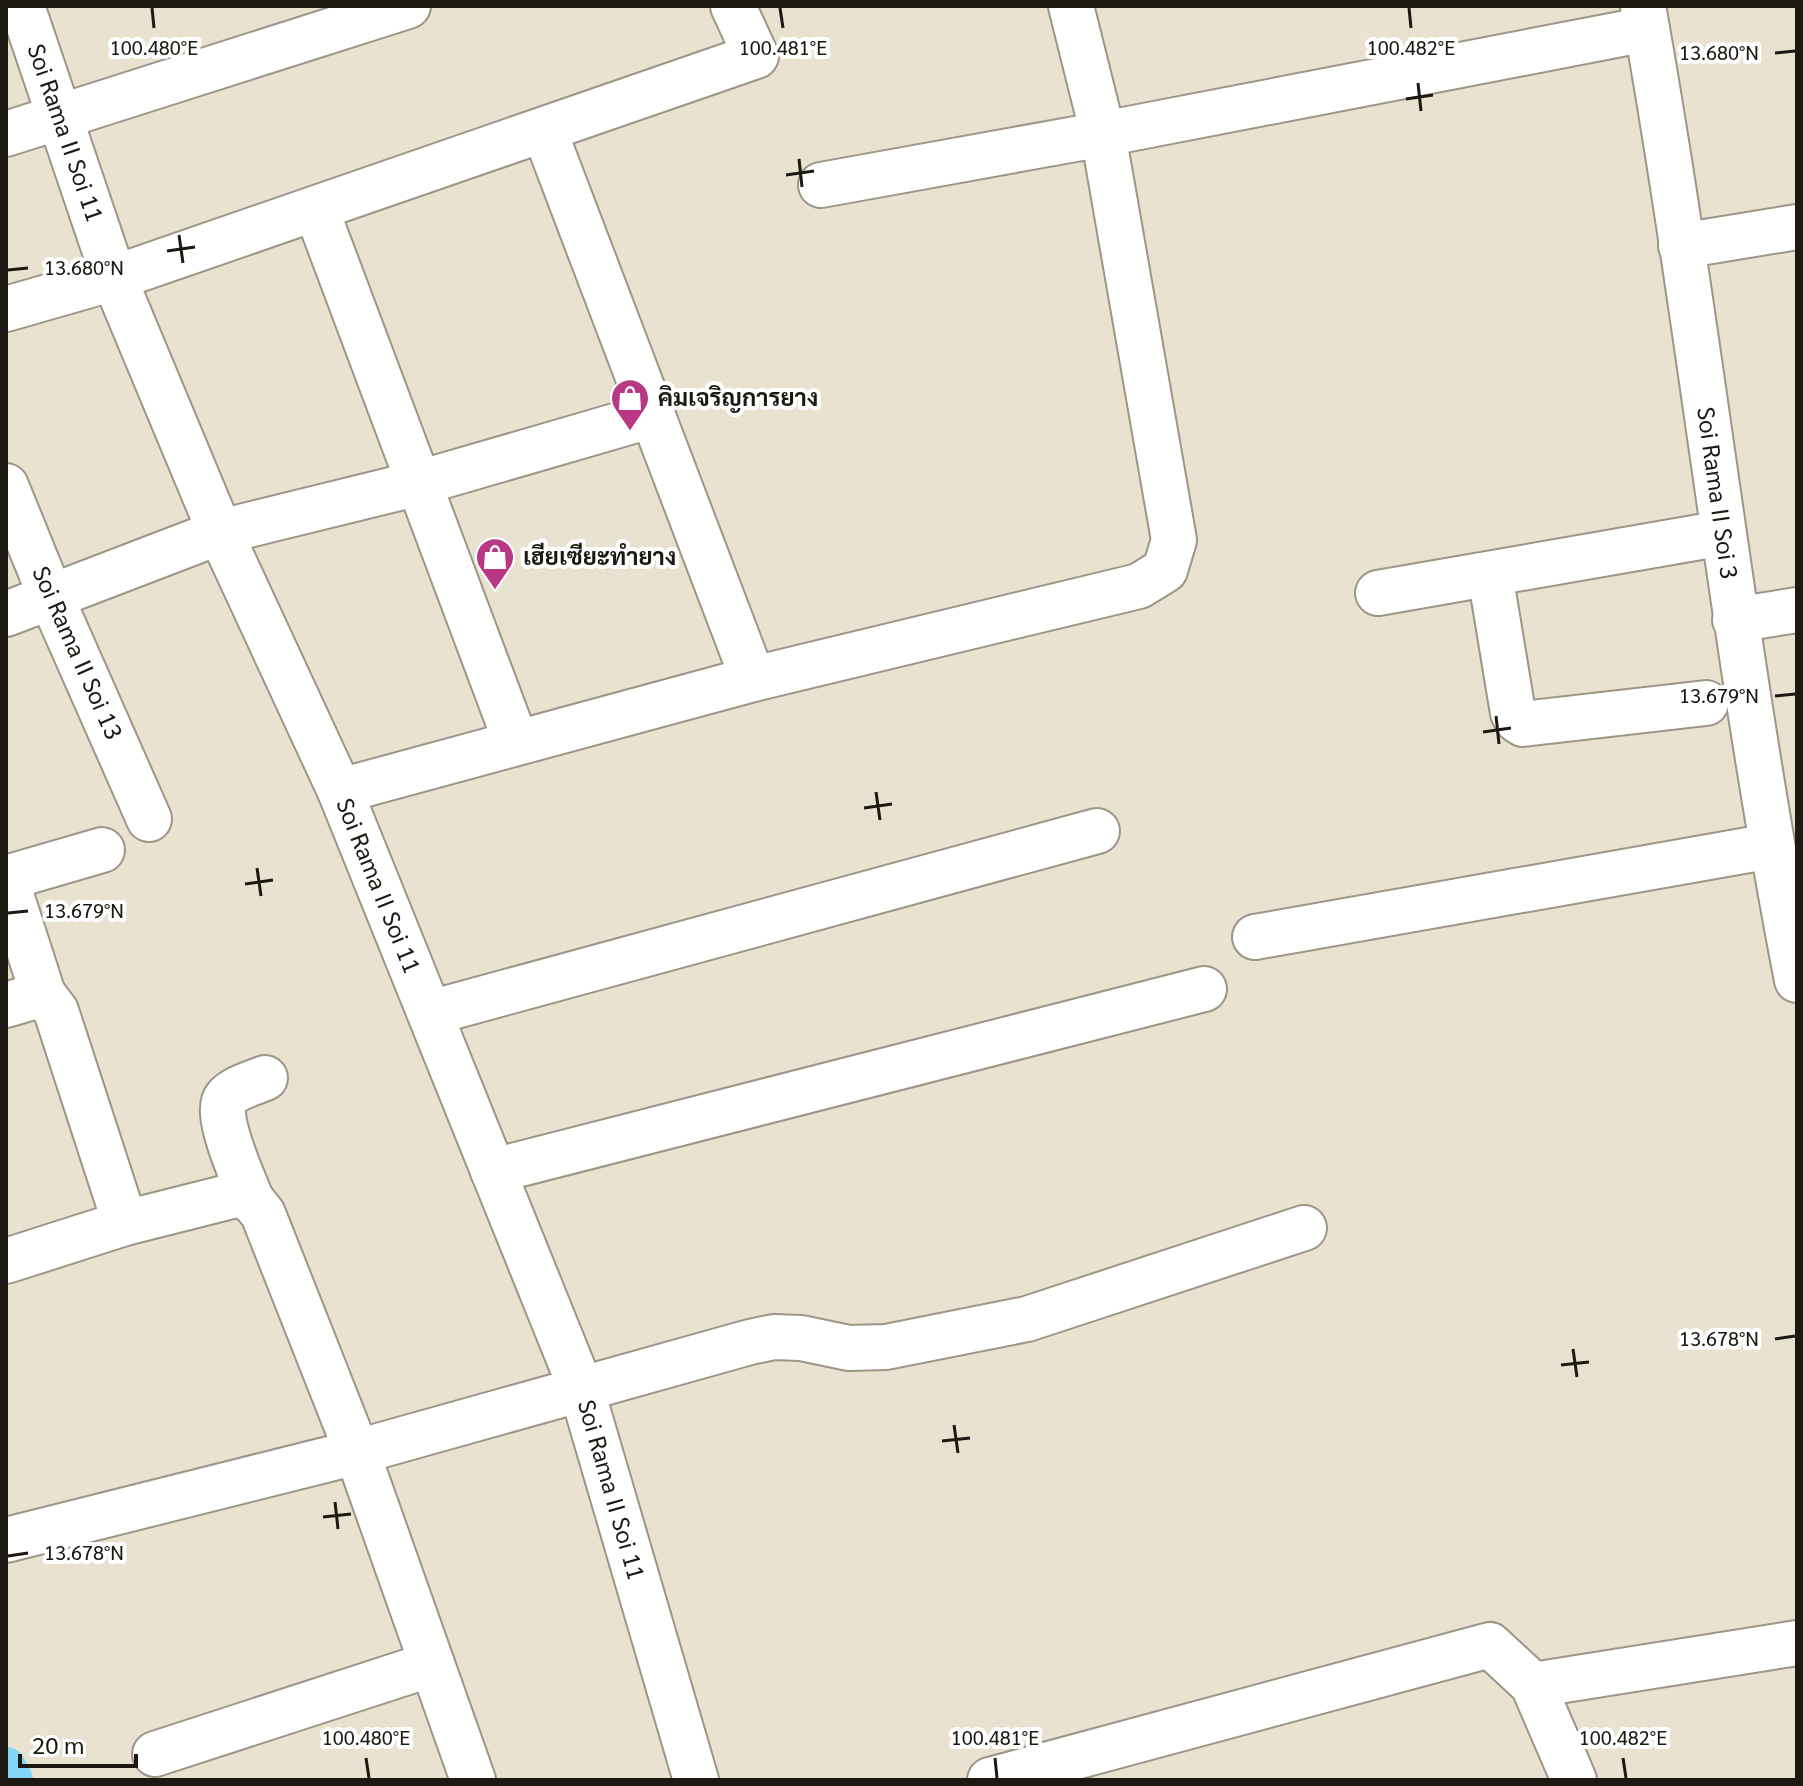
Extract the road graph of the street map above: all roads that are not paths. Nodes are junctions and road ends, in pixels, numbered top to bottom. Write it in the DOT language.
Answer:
graph roads {
  1 [pos="22,6"];
  2 [pos="408,6"];
  3 [pos="733,6"];
  4 [pos="1071,6"];
  5 [pos="1645,18"];
  6 [pos="59,115"];
  7 [pos="544,130"];
  8 [pos="6,134"];
  9 [pos="1103,134"];
  10 [pos="821,185"];
  11 [pos="316,209"];
  12 [pos="1797,227"];
  13 [pos="1681,246"];
  14 [pos="114,278"];
  15 [pos="6,309"];
  16 [pos="653,415"];
  17 [pos="419,483"];
  18 [pos="6,486"];
  19 [pos="220,532"];
  20 [pos="1723,533"];
  21 [pos="1490,574"];
  22 [pos="1378,593"];
  23 [pos="51,597"];
  24 [pos="1797,610"];
  25 [pos="6,614"];
  26 [pos="1735,620"];
  27 [pos="753,679"];
  28 [pos="1706,703"];
  29 [pos="516,742"];
  30 [pos="340,791"];
  31 [pos="149,819"];
  32 [pos="1097,831"];
  33 [pos="1771,846"];
  34 [pos="102,850"];
  35 [pos="6,879"];
  36 [pos="1255,937"];
  37 [pos="1797,980"];
  38 [pos="1204,989"];
  39 [pos="24,999"];
  40 [pos="430,1013"];
  41 [pos="265,1078"];
  42 [pos="493,1171"];
  43 [pos="251,1199"];
  44 [pos="125,1223"];
  45 [pos="1304,1228"];
  46 [pos="6,1261"];
  47 [pos="582,1391"];
  48 [pos="357,1452"];
  49 [pos="6,1540"];
  50 [pos="1797,1643"];
  51 [pos="432,1664"];
  52 [pos="1533,1685"];
  53 [pos="155,1754"];
  54 [pos="473,1780"];
  55 [pos="696,1780"];
  56 [pos="990,1780"];
  57 [pos="1574,1780"];
  1 -- 6 [label="street, Soi Rama II Soi 11"];
  2 -- 6 [label="street"];
  3 -- 7 [label="street"];
  4 -- 9 [label="street"];
  5 -- 9 [label="street"];
  5 -- 13 [label="street, Soi Rama II Soi 3"];
  6 -- 8 [label="street"];
  6 -- 14 [label="street, Soi Rama II Soi 11"];
  7 -- 11 [label="street"];
  7 -- 16 [label="street"];
  9 -- 10 [label="street"];
  9 -- 27 [label="street"];
  11 -- 14 [label="street"];
  11 -- 17 [label="street"];
  12 -- 13 [label="street"];
  13 -- 20 [label="street, Soi Rama II Soi 3"];
  14 -- 15 [label="street"];
  14 -- 19 [label="street, Soi Rama II Soi 11"];
  16 -- 17 [label="street"];
  16 -- 27 [label="street"];
  17 -- 19 [label="street"];
  17 -- 29 [label="street"];
  18 -- 23 [label="street, Soi Rama II Soi 13"];
  19 -- 23 [label="street"];
  19 -- 30 [label="street, Soi Rama II Soi 11"];
  20 -- 21 [label="street"];
  20 -- 26 [label="street, Soi Rama II Soi 3"];
  21 -- 22 [label="street"];
  21 -- 28 [label="street"];
  23 -- 25 [label="street"];
  23 -- 31 [label="street, Soi Rama II Soi 13"];
  24 -- 26 [label="street"];
  26 -- 33 [label="street, Soi Rama II Soi 3"];
  27 -- 29 [label="street"];
  29 -- 30 [label="street"];
  30 -- 40 [label="street, Soi Rama II Soi 11"];
  32 -- 40 [label="street"];
  33 -- 36 [label="street"];
  33 -- 37 [label="street, Soi Rama II Soi 3"];
  34 -- 35 [label="street"];
  35 -- 39 [label="street"];
  38 -- 42 [label="street"];
  39 -- 44 [label="street"];
  40 -- 42 [label="street, Soi Rama II Soi 11"];
  41 -- 43 [label="street"];
  42 -- 47 [label="street, Soi Rama II Soi 11"];
  43 -- 44 [label="street"];
  43 -- 48 [label="street"];
  44 -- 46 [label="street"];
  45 -- 47 [label="street"];
  47 -- 48 [label="street"];
  47 -- 55 [label="street, Soi Rama II Soi 11"];
  48 -- 49 [label="street"];
  48 -- 51 [label="street"];
  50 -- 52 [label="street"];
  51 -- 53 [label="street"];
  51 -- 54 [label="street"];
  52 -- 56 [label="street"];
  52 -- 57 [label="street"];
}
